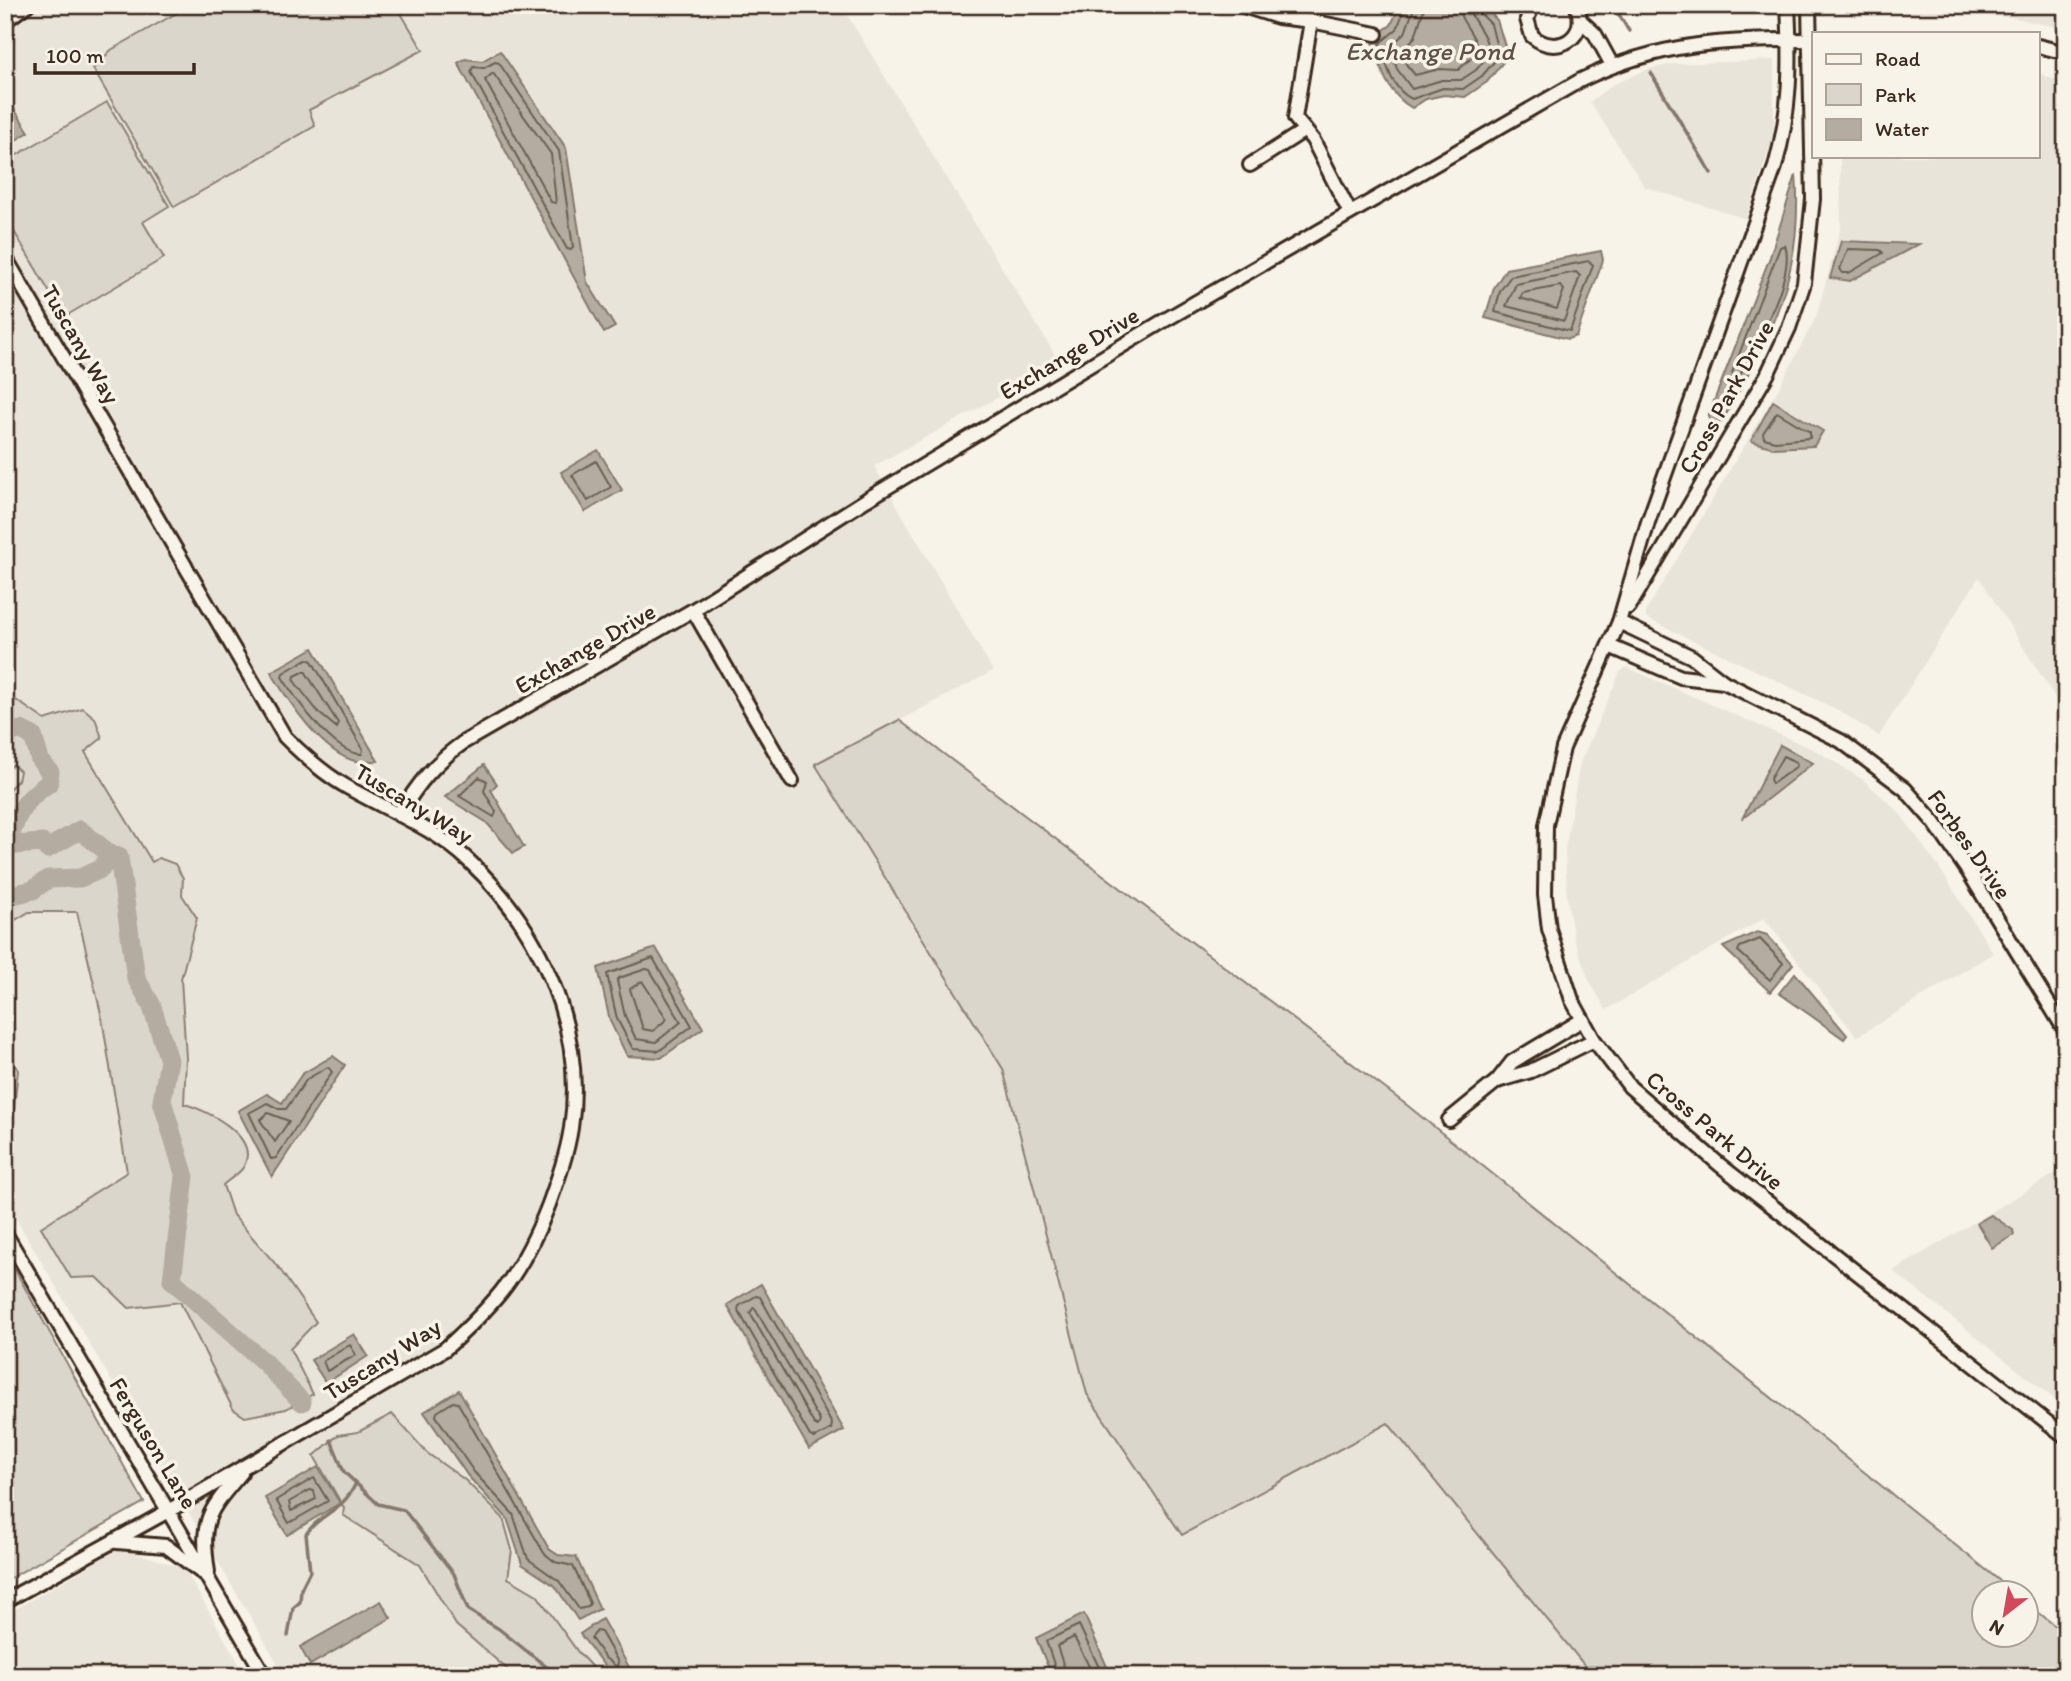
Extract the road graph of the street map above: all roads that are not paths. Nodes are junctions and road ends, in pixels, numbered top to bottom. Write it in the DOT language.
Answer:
graph roads {
  1 [pos="27,5"];
  2 [pos="1240,5"];
  3 [pos="1533,5"];
  4 [pos="1576,5"];
  5 [pos="1788,5"];
  6 [pos="1809,5"];
  7 [pos="1272,10"];
  8 [pos="5,21"];
  9 [pos="1311,21"];
  10 [pos="1581,21"];
  11 [pos="1376,34"];
  12 [pos="1790,40"];
  13 [pos="1812,40"];
  14 [pos="2039,46"];
  15 [pos="2066,53"];
  16 [pos="1612,65"];
  17 [pos="1305,130"];
  18 [pos="1813,158"];
  19 [pos="1250,165"];
  20 [pos="1350,213"];
  21 [pos="5,257"];
  22 [pos="693,610"];
  23 [pos="1619,622"];
  24 [pos="1608,646"];
  25 [pos="1724,682"];
  26 [pos="792,781"];
  27 [pos="399,815"];
  28 [pos="1582,1020"];
  29 [pos="2066,1032"];
  30 [pos="1594,1040"];
  31 [pos="1497,1081"];
  32 [pos="1449,1119"];
  33 [pos="5,1233"];
  34 [pos="2066,1437"];
  35 [pos="246,1466"];
  36 [pos="170,1510"];
  37 [pos="112,1543"];
  38 [pos="209,1579"];
  39 [pos="5,1601"];
  40 [pos="265,1676"];
  1 -- 8 [label="street"];
  2 -- 7 [label="street"];
  3 -- 10 [label="street"];
  4 -- 10 [label="street"];
  5 -- 12 [label="street, Cross Park Drive"];
  6 -- 13 [label="street, Cross Park Drive"];
  7 -- 9 [label="street"];
  9 -- 11 [label="street"];
  9 -- 17 [label="street"];
  10 -- 16 [label="street"];
  12 -- 13 [label="street, Exchange Drive"];
  12 -- 16 [label="street, Exchange Drive"];
  12 -- 23 [label="street, Cross Park Drive"];
  14 -- 15 [label="street"];
  16 -- 20 [label="street, Exchange Drive"];
  17 -- 19 [label="street"];
  17 -- 20 [label="street"];
  18 -- 23 [label="street, Cross Park Drive"];
  20 -- 22 [label="street, Exchange Drive"];
  21 -- 27 [label="street, Tuscany Way"];
  22 -- 26 [label="street"];
  22 -- 27 [label="street, Exchange Drive"];
  23 -- 24 [label="street, Cross Park Drive"];
  23 -- 25 [label="street, Forbes Drive"];
  24 -- 25 [label="street, Forbes Drive"];
  24 -- 28 [label="street, Cross Park Drive"];
  25 -- 29 [label="street, Forbes Drive"];
  27 -- 35 [label="street, Tuscany Way"];
  28 -- 30 [label="street, Cross Park Drive"];
  28 -- 31 [label="street"];
  30 -- 31 [label="street"];
  30 -- 34 [label="street, Cross Park Drive"];
  31 -- 32 [label="street"];
  33 -- 36 [label="street, Ferguson Lane"];
  35 -- 36 [label="street, Tuscany Way"];
  35 -- 38 [label="street"];
  36 -- 37 [label="street, Tuscany Way"];
  36 -- 38 [label="street, Ferguson Lane"];
  37 -- 38 [label="street"];
  37 -- 39 [label="street, Tuscany Way"];
  38 -- 40 [label="street, Ferguson Lane"];
}
